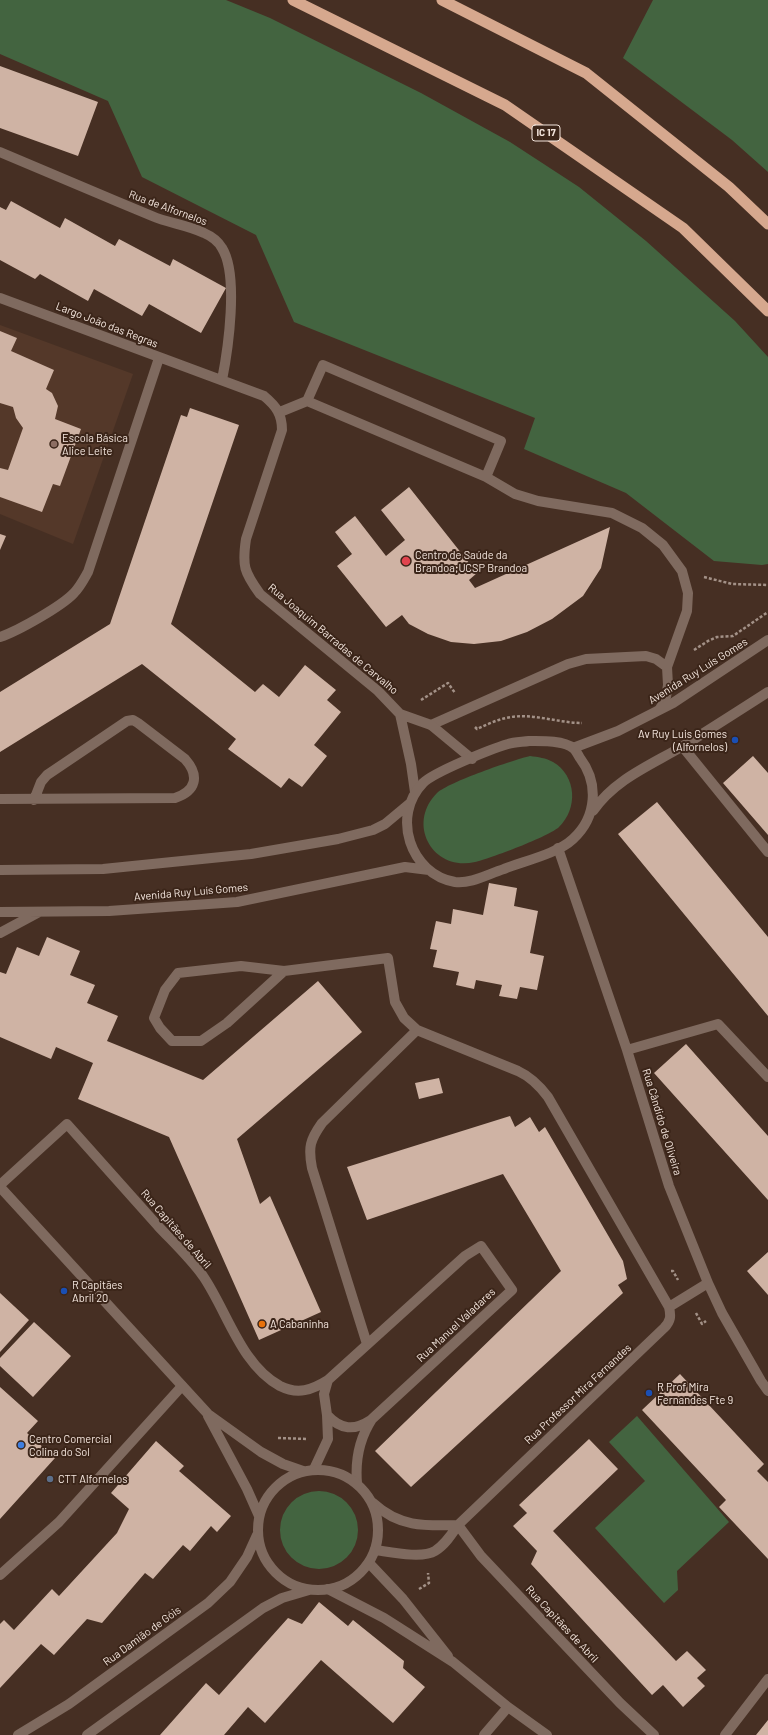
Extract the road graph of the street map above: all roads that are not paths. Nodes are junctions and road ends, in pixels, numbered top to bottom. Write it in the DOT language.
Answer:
graph roads {
  1 [pos="293,0"];
  2 [pos="442,0"];
  3 [pos="0,152"];
  4 [pos="768,224"];
  5 [pos="0,298"];
  6 [pos="768,311"];
  7 [pos="159,358"];
  8 [pos="222,380"];
  9 [pos="307,401"];
  10 [pos="280,412"];
  11 [pos="486,477"];
  12 [pos="0,637"];
  13 [pos="768,640"];
  14 [pos="667,667"];
  15 [pos="768,692"];
  16 [pos="660,709"];
  17 [pos="400,714"];
  18 [pos="431,725"];
  19 [pos="682,746"];
  20 [pos="572,748"];
  21 [pos="472,759"];
  22 [pos="415,792"];
  23 [pos="0,799"];
  24 [pos="34,800"];
  25 [pos="409,804"];
  26 [pos="588,817"];
  27 [pos="558,848"];
  28 [pos="768,852"];
  29 [pos="0,870"];
  30 [pos="429,870"];
  31 [pos="0,912"];
  32 [pos="40,912"];
  33 [pos="0,933"];
  34 [pos="284,971"];
  35 [pos="417,1030"];
  36 [pos="627,1050"];
  37 [pos="768,1076"];
  38 [pos="0,1186"];
  39 [pos="708,1283"];
  40 [pos="669,1307"];
  41 [pos="367,1344"];
  42 [pos="328,1380"];
  43 [pos="182,1386"];
  44 [pos="768,1390"];
  45 [pos="208,1414"];
  46 [pos="327,1415"];
  47 [pos="372,1419"];
  48 [pos="314,1469"];
  49 [pos="303,1471"];
  50 [pos="357,1483"];
  51 [pos="373,1503"];
  52 [pos="259,1516"];
  53 [pos="458,1525"];
  54 [pos="257,1534"];
  55 [pos="375,1550"];
  56 [pos="369,1563"];
  57 [pos="0,1575"];
  58 [pos="328,1589"];
  59 [pos="309,1590"];
  60 [pos="453,1662"];
  61 [pos="768,1679"];
  62 [pos="508,1707"];
  63 [pos="18,1735"];
  64 [pos="87,1735"];
  65 [pos="484,1735"];
  66 [pos="547,1735"];
  67 [pos="654,1735"];
  68 [pos="725,1735"];
  1 -- 6 [label="highway, IC 17"];
  2 -- 4 [label="highway"];
  3 -- 8 [label="street, Rua de Alfornelos"];
  5 -- 7 [label="street, Largo João das Regras"];
  7 -- 8 [label="street"];
  7 -- 12 [label="street, Largo João das Regras"];
  8 -- 10 [label="street"];
  9 -- 10 [label="street"];
  9 -- 11 [label="street"];
  9 -- 11 [label="street"];
  10 -- 17 [label="street, Rua Joaquim Barradas de Carvalho"];
  11 -- 14 [label="street"];
  13 -- 16 [label="street, Avenida Ruy Luís Gomes"];
  14 -- 16 [label="street"];
  14 -- 18 [label="street"];
  15 -- 19 [label="street"];
  16 -- 20 [label="street, Avenida Ruy Luís Gomes"];
  17 -- 18 [label="street, Rua Joaquim Barradas de Carvalho"];
  17 -- 22 [label="street"];
  18 -- 21 [label="street, Rua Joaquim Barradas de Carvalho"];
  19 -- 26 [label="street"];
  19 -- 28 [label="street"];
  20 -- 21 [label="street"];
  20 -- 26 [label="street"];
  21 -- 22 [label="street"];
  22 -- 25 [label="street"];
  23 -- 24 [label="street"];
  24 -- 24 [label="street"];
  25 -- 29 [label="street"];
  25 -- 30 [label="street"];
  26 -- 27 [label="street"];
  27 -- 30 [label="street"];
  27 -- 36 [label="street, Rua Cândido de Oliveira"];
  30 -- 32 [label="street, Avenida Ruy Luís Gomes"];
  31 -- 32 [label="street, Avenida Ruy Luís Gomes"];
  32 -- 33 [label="street"];
  34 -- 34 [label="street"];
  34 -- 35 [label="street"];
  35 -- 40 [label="street"];
  35 -- 41 [label="street"];
  36 -- 37 [label="street"];
  36 -- 39 [label="street, Rua Cândido de Oliveira"];
  38 -- 42 [label="street, Rua Capitães de Abril"];
  38 -- 43 [label="street, Rua Capitães de Abril"];
  39 -- 40 [label="street"];
  39 -- 44 [label="street, Rua Cândido de Oliveira"];
  40 -- 53 [label="street, Rua Professor Mira Fernandes"];
  41 -- 42 [label="street, Rua Manuel Valadares"];
  41 -- 47 [label="street, Rua Manuel Valadares"];
  42 -- 46 [label="street"];
  43 -- 45 [label="street, Rua Capitães de Abril"];
  43 -- 57 [label="street"];
  45 -- 49 [label="street, Rua Capitães de Abril"];
  45 -- 52 [label="street, Rua Capitães de Abril"];
  46 -- 47 [label="street, Rua Manuel Valadares"];
  46 -- 48 [label="street"];
  47 -- 50 [label="street, Rua Manuel Valadares"];
  48 -- 49 [label="street"];
  48 -- 50 [label="street"];
  49 -- 52 [label="street"];
  50 -- 51 [label="street"];
  51 -- 53 [label="street"];
  51 -- 55 [label="street"];
  52 -- 54 [label="street"];
  53 -- 55 [label="street, Rua Professor Mira Fernandes"];
  53 -- 67 [label="street, Rua Capitães de Abril"];
  54 -- 59 [label="street"];
  54 -- 63 [label="street, Rua Damião de Góis"];
  55 -- 56 [label="street"];
  56 -- 58 [label="street"];
  56 -- 60 [label="street"];
  58 -- 59 [label="street"];
  58 -- 60 [label="street"];
  59 -- 64 [label="street"];
  60 -- 62 [label="street"];
  61 -- 68 [label="street"];
  62 -- 65 [label="street"];
  62 -- 66 [label="street"];
}
